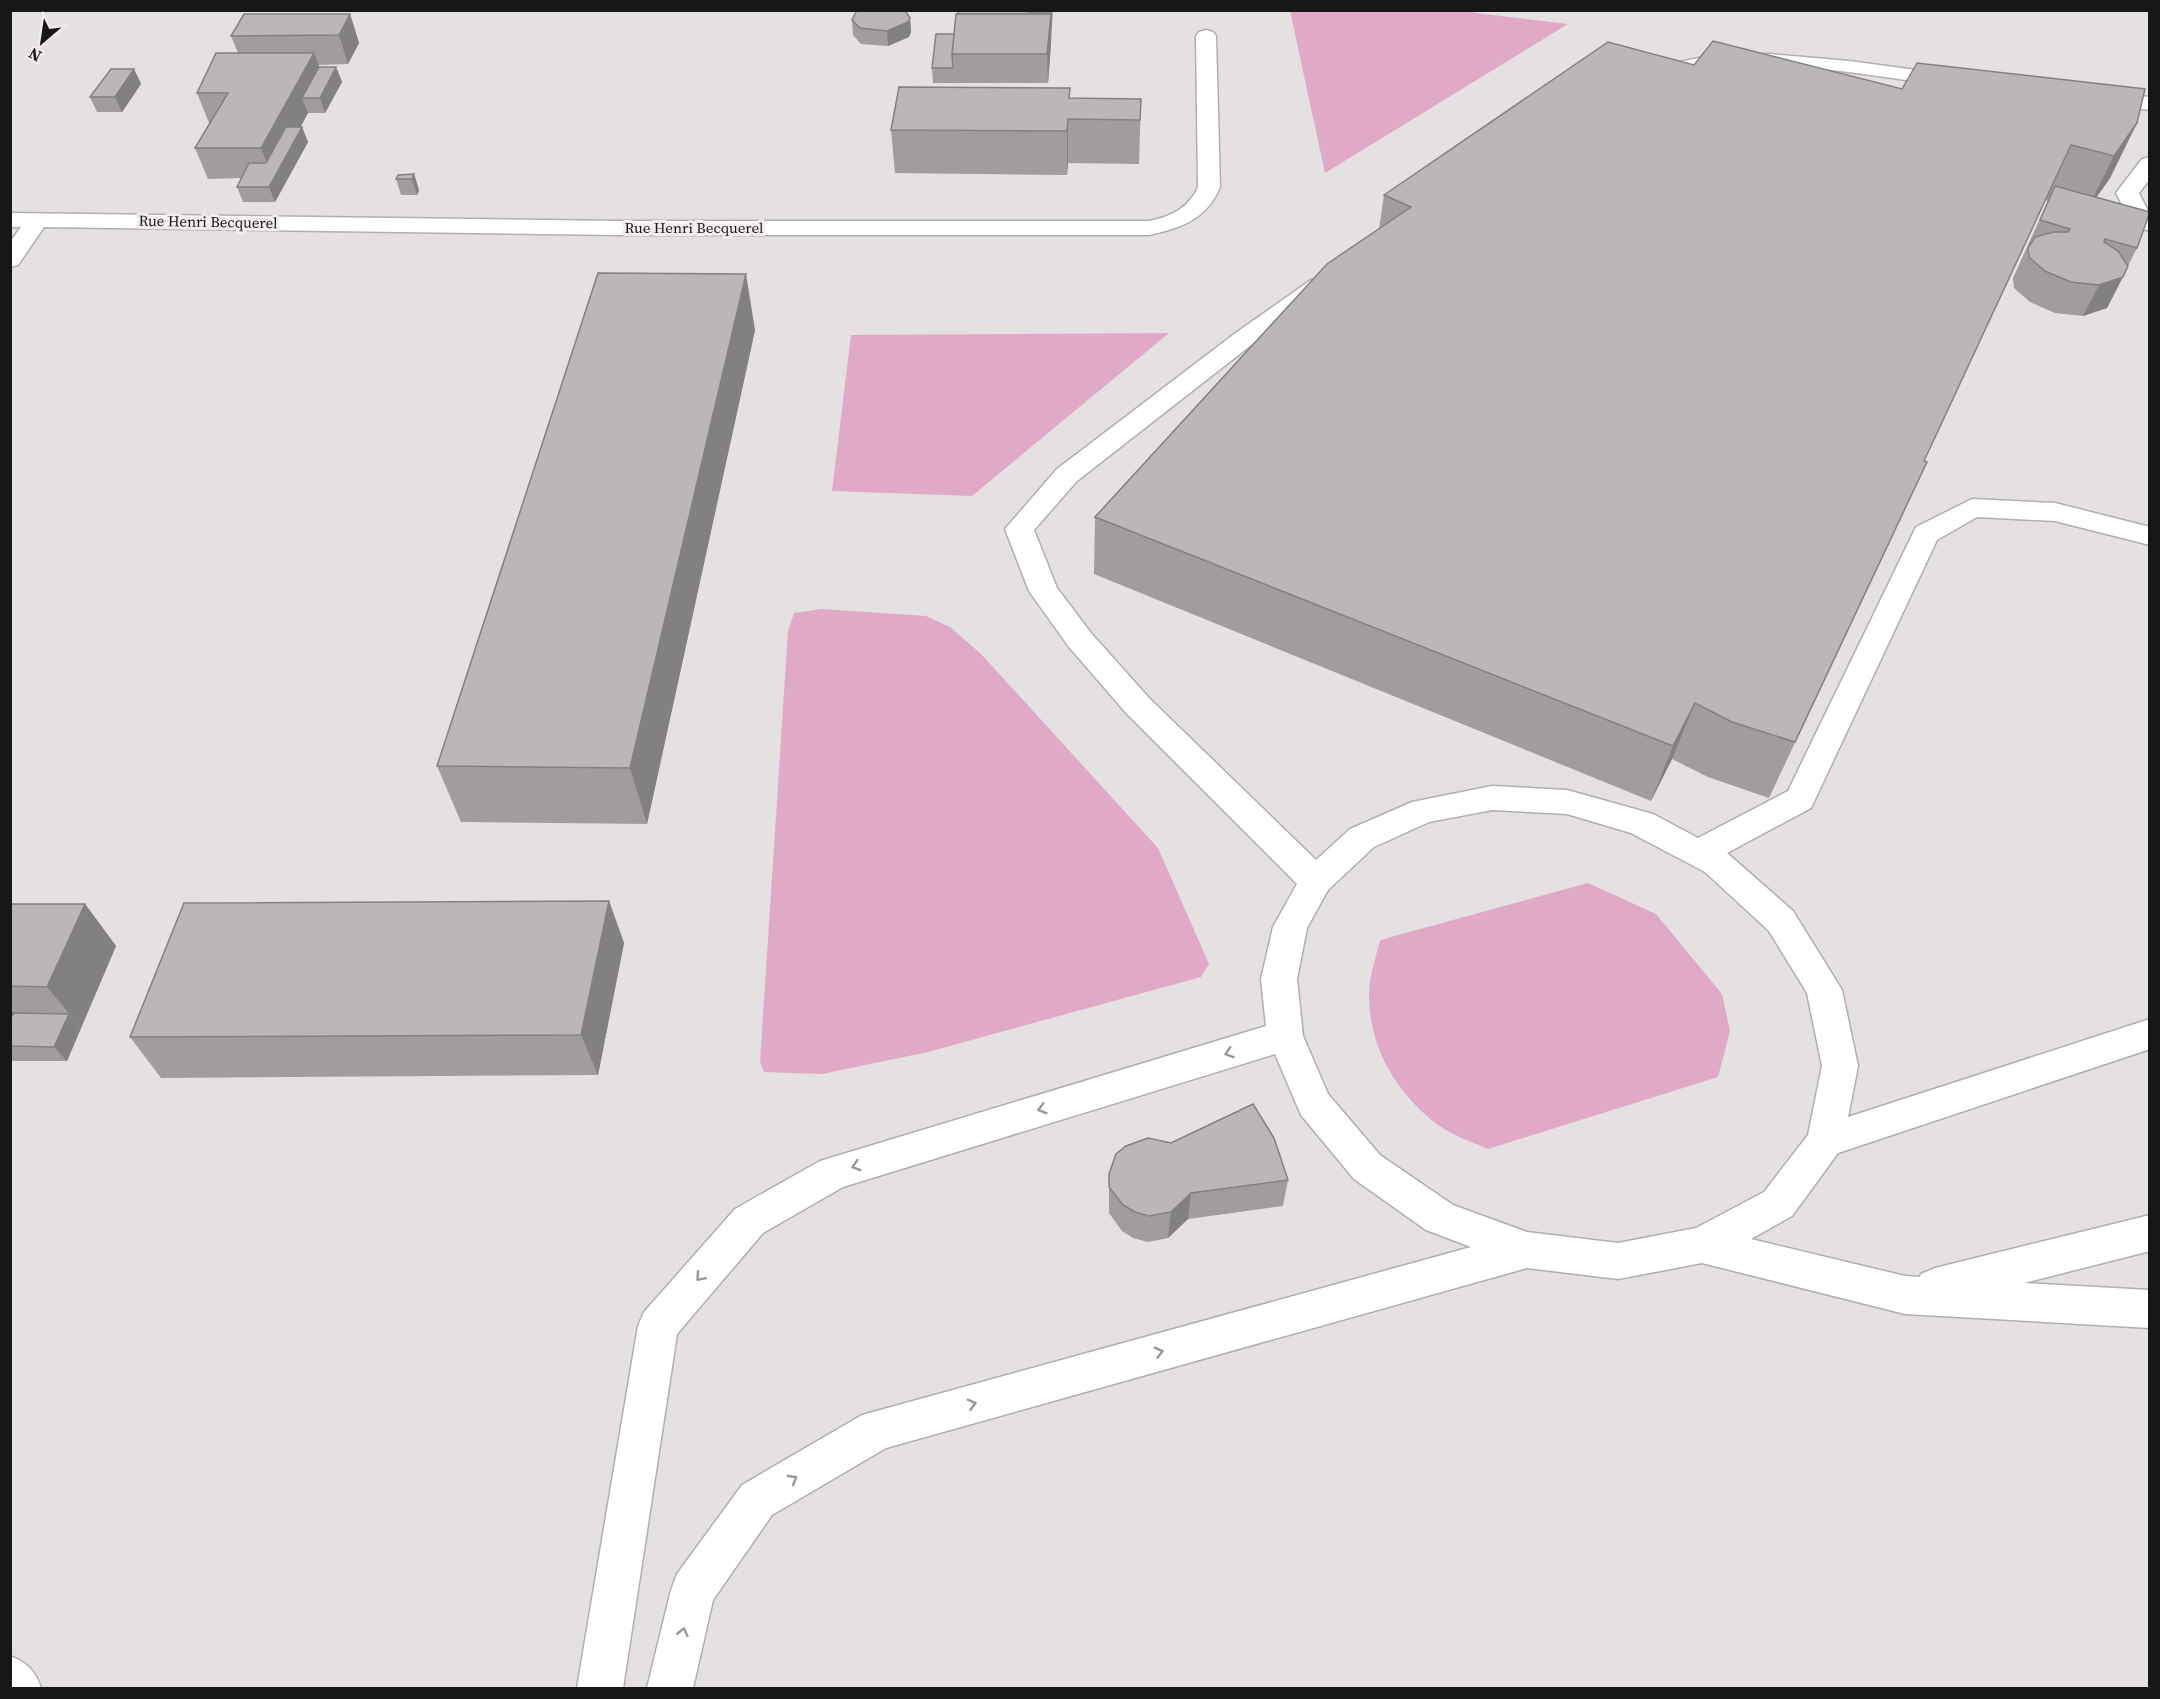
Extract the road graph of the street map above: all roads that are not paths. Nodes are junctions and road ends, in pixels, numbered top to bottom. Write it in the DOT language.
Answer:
graph roads {
  1 [pos="1206,36"];
  2 [pos="1625,78"];
  3 [pos="1972,83"];
  4 [pos="2079,96"];
  5 [pos="2150,105"];
  6 [pos="2150,164"];
  7 [pos="10,220"];
  8 [pos="38,220"];
  9 [pos="2150,224"];
  10 [pos="10,260"];
  11 [pos="1343,269"];
  12 [pos="2150,536"];
  13 [pos="1698,853"];
  14 [pos="1316,881"];
  15 [pos="2150,1034"];
  16 [pos="1285,1036"];
  17 [pos="1825,1141"];
  18 [pos="2150,1233"];
  19 [pos="1702,1245"];
  20 [pos="1527,1250"];
  21 [pos="1905,1295"];
  22 [pos="2150,1309"];
  23 [pos="10,1679"];
  24 [pos="18,1689"];
  25 [pos="600,1689"];
  26 [pos="670,1689"];
  1 -- 8 [label="street, Rue Henri Becquerel"];
  2 -- 3 [label="street"];
  4 -- 5 [label="street"];
  6 -- 9 [label="street"];
  7 -- 8 [label="street, Rue Henri Becquerel"];
  8 -- 10 [label="street"];
  11 -- 14 [label="street"];
  12 -- 13 [label="street"];
  13 -- 14 [label="street"];
  13 -- 17 [label="street"];
  14 -- 16 [label="street"];
  15 -- 17 [label="street"];
  16 -- 20 [label="street"];
  16 -- 25 [label="street, one-way"];
  17 -- 19 [label="street"];
  18 -- 21 [label="street"];
  19 -- 20 [label="street"];
  19 -- 21 [label="street"];
  26 -- 20 [label="street, one-way"];
  21 -- 22 [label="street"];
  23 -- 24 [label="street"];
}
